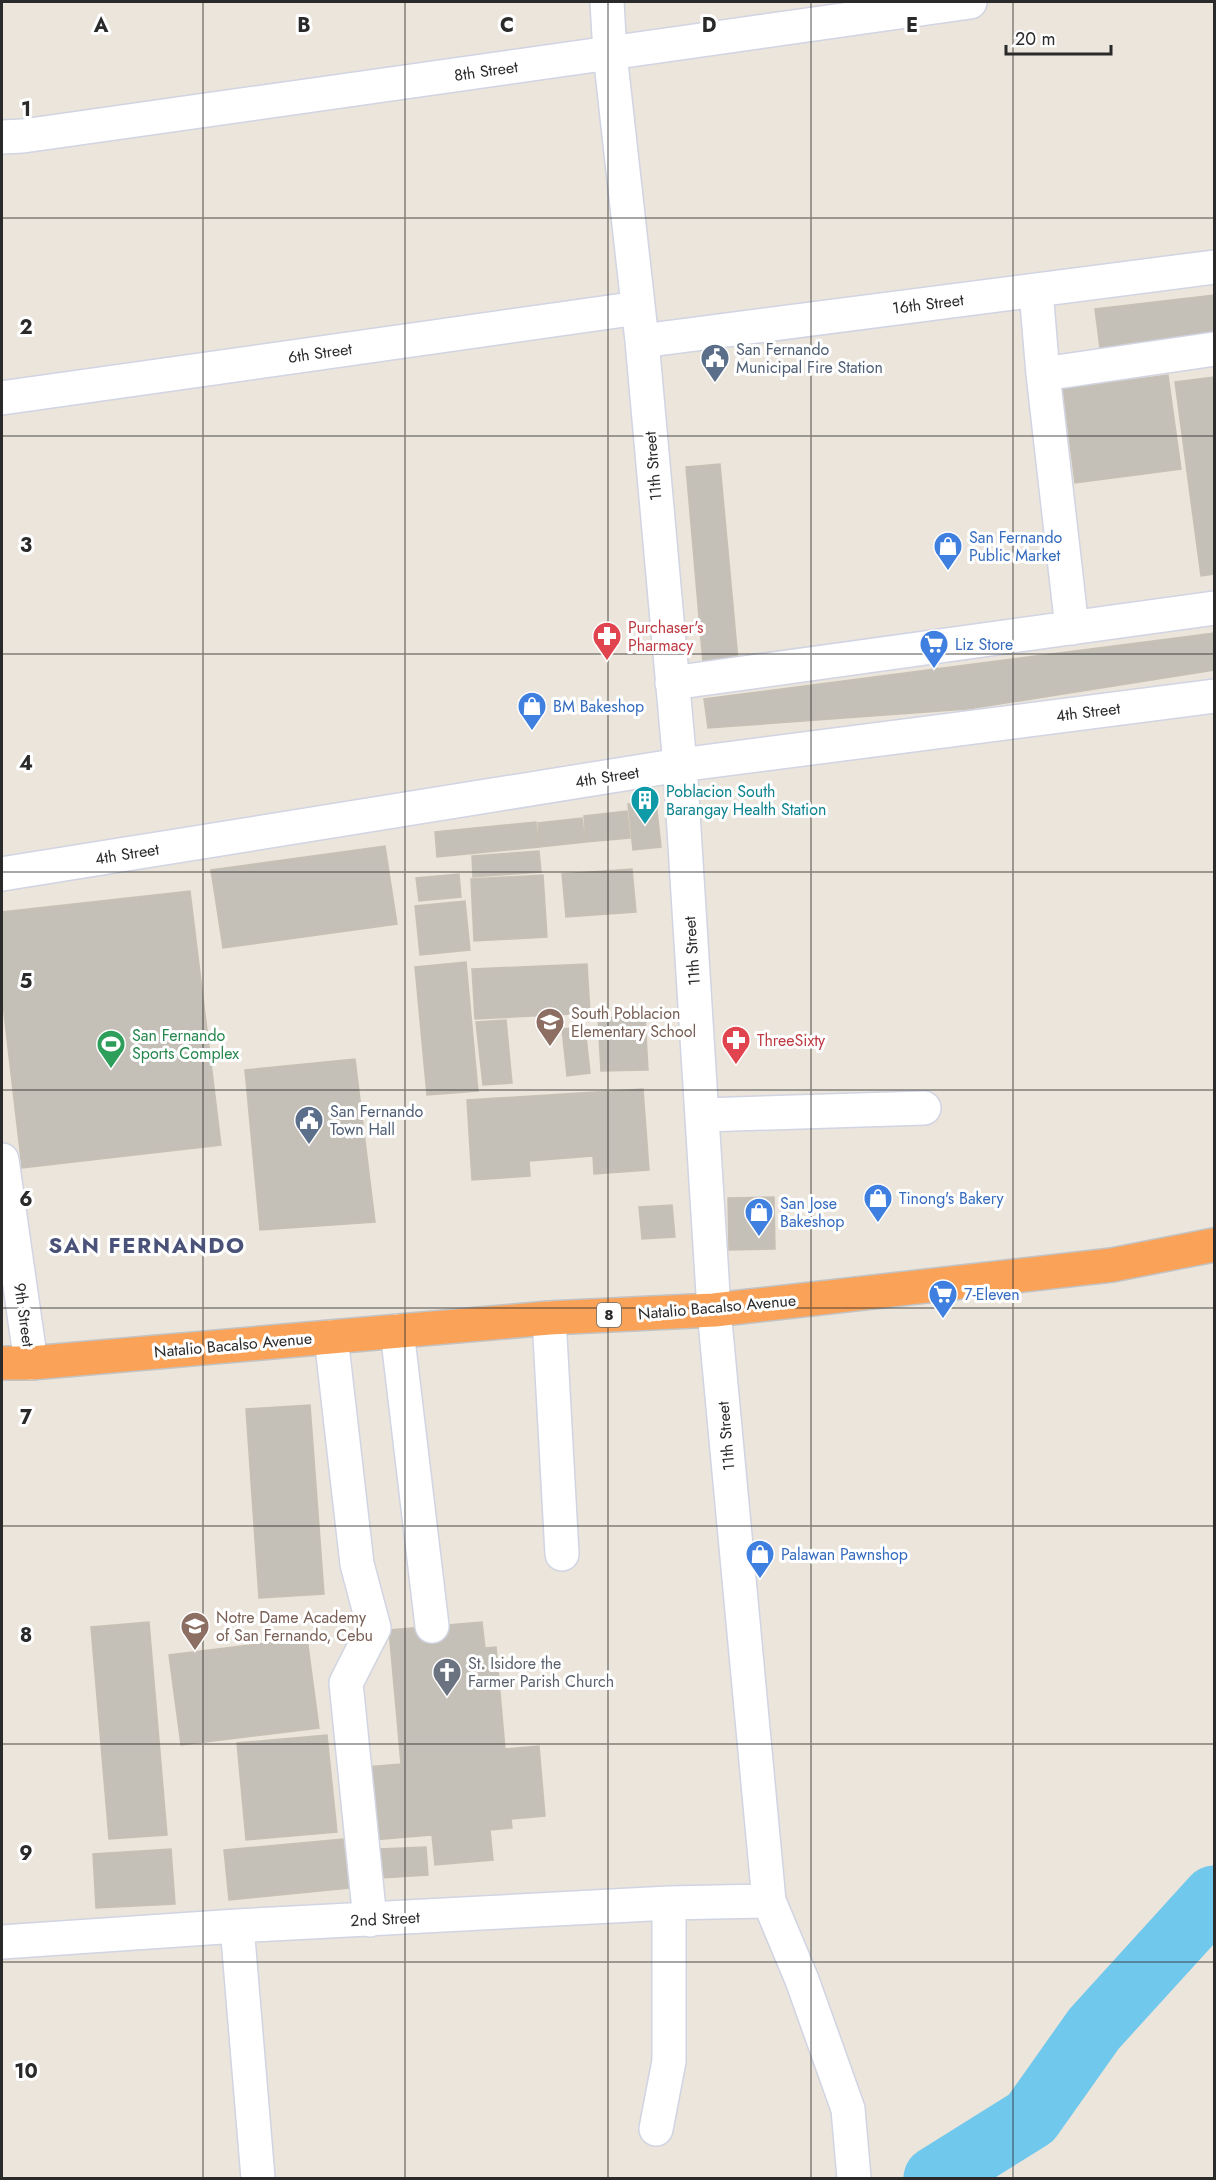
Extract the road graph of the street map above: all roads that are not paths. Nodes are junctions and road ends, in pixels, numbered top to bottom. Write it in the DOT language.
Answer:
graph roads {
  1 [pos="607,2"];
  2 [pos="970,2"];
  3 [pos="610,54"];
  4 [pos="2,137"];
  5 [pos="1215,267"];
  6 [pos="1036,291"];
  7 [pos="638,308"];
  8 [pos="642,341"];
  9 [pos="1215,349"];
  10 [pos="1043,374"];
  11 [pos="2,398"];
  12 [pos="1215,608"];
  13 [pos="1072,628"];
  14 [pos="672,683"];
  15 [pos="1215,696"];
  16 [pos="681,765"];
  17 [pos="2,874"];
  18 [pos="924,1108"];
  19 [pos="703,1115"];
  20 [pos="2,1160"];
  21 [pos="1215,1245"];
  22 [pos="714,1310"];
  23 [pos="549,1318"];
  24 [pos="398,1331"];
  25 [pos="332,1337"];
  26 [pos="16,1363"];
  27 [pos="562,1554"];
  28 [pos="432,1626"];
  29 [pos="769,1901"];
  30 [pos="669,1903"];
  31 [pos="370,1920"];
  32 [pos="237,1926"];
  33 [pos="2,1942"];
  34 [pos="656,2129"];
  35 [pos="258,2178"];
  36 [pos="854,2178"];
  1 -- 3 [label="street, 11th Street"];
  2 -- 3 [label="street, 8th Street"];
  3 -- 4 [label="street, 8th Street"];
  3 -- 7 [label="street, 11th Street"];
  5 -- 6 [label="street, 16th Street"];
  6 -- 8 [label="street, 16th Street"];
  6 -- 10 [label="street"];
  7 -- 8 [label="street, 11th Street"];
  7 -- 11 [label="street, 6th Street"];
  8 -- 14 [label="street, 11th Street"];
  9 -- 10 [label="street"];
  10 -- 13 [label="street"];
  12 -- 13 [label="street"];
  13 -- 14 [label="street"];
  14 -- 16 [label="street, 11th Street"];
  15 -- 16 [label="street, 4th Street"];
  16 -- 17 [label="street, 4th Street"];
  16 -- 19 [label="street, 11th Street"];
  18 -- 19 [label="street"];
  19 -- 22 [label="street, 11th Street"];
  20 -- 26 [label="street, 9th Street"];
  21 -- 22 [label="highway, Natalio Bacalso Avenue / 8"];
  22 -- 23 [label="highway, Natalio Bacalso Avenue / 8"];
  22 -- 29 [label="street, 11th Street"];
  23 -- 24 [label="highway, Natalio Bacalso Avenue / 8"];
  23 -- 27 [label="street"];
  24 -- 25 [label="highway, Natalio Bacalso Avenue / 8"];
  24 -- 28 [label="street"];
  25 -- 26 [label="highway, Natalio Bacalso Avenue / 8"];
  25 -- 31 [label="street"];
  29 -- 30 [label="street, 2nd Street"];
  29 -- 36 [label="street, 11th Street"];
  30 -- 31 [label="street, 2nd Street"];
  30 -- 34 [label="street"];
  31 -- 32 [label="street, 2nd Street"];
  32 -- 33 [label="street, 2nd Street"];
  32 -- 35 [label="street"];
}
